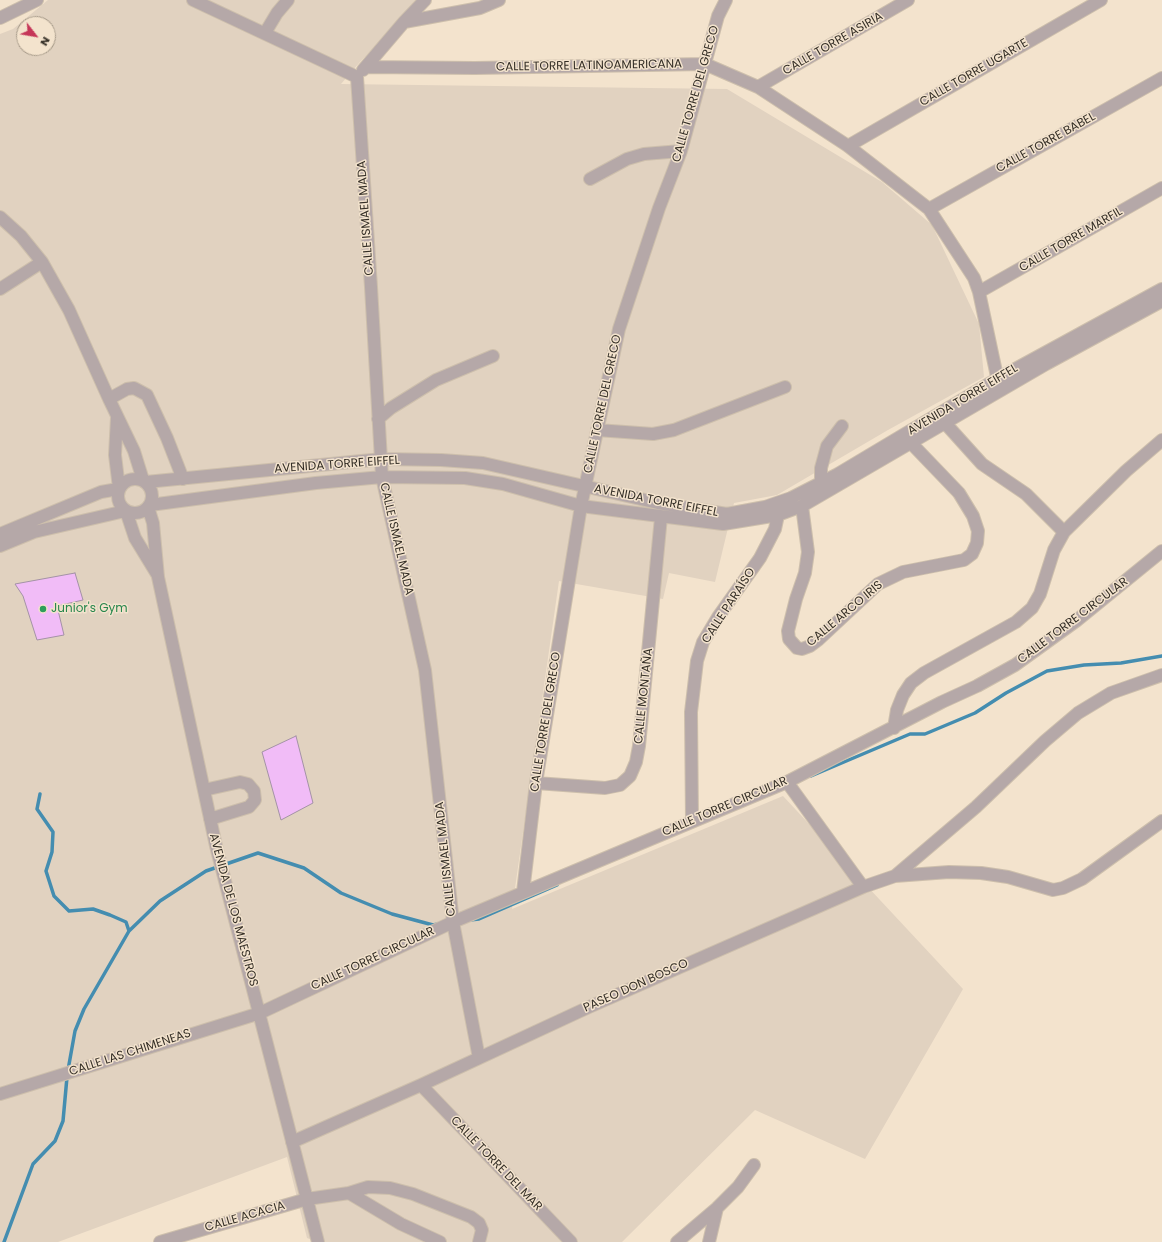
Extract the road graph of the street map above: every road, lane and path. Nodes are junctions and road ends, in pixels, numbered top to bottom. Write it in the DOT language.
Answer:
graph roads {
  1 [pos="37,0"];
  2 [pos="193,0"];
  3 [pos="288,0"];
  4 [pos="425,0"];
  5 [pos="499,0"];
  6 [pos="726,0"];
  7 [pos="908,0"];
  8 [pos="1100,0"];
  9 [pos="0,18"];
  10 [pos="404,22"];
  11 [pos="265,33"];
  12 [pos="705,64"];
  13 [pos="367,67"];
  14 [pos="357,77"];
  15 [pos="1162,78"];
  16 [pos="758,87"];
  17 [pos="848,146"];
  18 [pos="681,151"];
  19 [pos="590,179"];
  20 [pos="1162,188"];
  21 [pos="929,209"];
  22 [pos="0,217"];
  23 [pos="42,262"];
  24 [pos="0,289"];
  25 [pos="1162,289"];
  26 [pos="979,292"];
  27 [pos="1162,300"];
  28 [pos="493,356"];
  29 [pos="998,385"];
  30 [pos="785,387"];
  31 [pos="109,399"];
  32 [pos="117,417"];
  33 [pos="378,420"];
  34 [pos="945,423"];
  35 [pos="842,426"];
  36 [pos="597,430"];
  37 [pos="1162,440"];
  38 [pos="911,443"];
  39 [pos="382,459"];
  40 [pos="382,477"];
  41 [pos="183,479"];
  42 [pos="144,481"];
  43 [pos="820,483"];
  44 [pos="585,487"];
  45 [pos="119,489"];
  46 [pos="149,506"];
  47 [pos="581,506"];
  48 [pos="802,506"];
  49 [pos="125,511"];
  50 [pos="778,515"];
  51 [pos="661,517"];
  52 [pos="1064,532"];
  53 [pos="0,534"];
  54 [pos="0,546"];
  55 [pos="1162,551"];
  56 [pos="158,577"];
  57 [pos="1162,675"];
  58 [pos="894,728"];
  59 [pos="787,782"];
  60 [pos="536,783"];
  61 [pos="204,790"];
  62 [pos="210,819"];
  63 [pos="692,821"];
  64 [pos="1162,821"];
  65 [pos="895,876"];
  66 [pos="863,887"];
  67 [pos="523,892"];
  68 [pos="453,922"];
  69 [pos="260,1012"];
  70 [pos="479,1058"];
  71 [pos="421,1085"];
  72 [pos="0,1094"];
  73 [pos="292,1142"];
  74 [pos="754,1165"];
  75 [pos="348,1193"];
  76 [pos="307,1199"];
  77 [pos="717,1208"];
  78 [pos="160,1242"];
  79 [pos="318,1242"];
  80 [pos="440,1242"];
  81 [pos="480,1242"];
  82 [pos="572,1242"];
  83 [pos="677,1242"];
  84 [pos="709,1242"];
  1 -- 9 [label="street"];
  2 -- 11 [label="street"];
  3 -- 11 [label="street"];
  4 -- 10 [label="street"];
  5 -- 10 [label="street"];
  6 -- 12 [label="street, CALLE TORRE DEL GRECO"];
  7 -- 16 [label="street, CALLE TORRE ASIRIA"];
  8 -- 17 [label="street, CALLE TORRE UGARTE"];
  10 -- 13 [label="street"];
  11 -- 14 [label="street"];
  12 -- 13 [label="street, CALLE TORRE LATINOAMERICANA"];
  12 -- 16 [label="street, CALLE TORRE LATINOAMERICANA"];
  12 -- 18 [label="street, CALLE TORRE DEL GRECO"];
  13 -- 14 [label="street"];
  14 -- 33 [label="street, CALLE ISMAEL MADA"];
  15 -- 21 [label="street, CALLE TORRE BABEL"];
  16 -- 17 [label="street, CALLE TORRE LATINOAMERICANA"];
  17 -- 21 [label="street, CALLE TORRE LATINOAMERICANA"];
  18 -- 19 [label="street"];
  18 -- 36 [label="street, CALLE TORRE DEL GRECO"];
  20 -- 26 [label="street, CALLE TORRE MARFIL"];
  21 -- 26 [label="street, CALLE TORRE LATINOAMERICANA"];
  22 -- 23 [label="street"];
  23 -- 24 [label="street"];
  23 -- 31 [label="street"];
  25 -- 29 [label="street, AVENIDA TORRE EIFFEL"];
  26 -- 29 [label="street, CALLE TORRE LATINOAMERICANA"];
  27 -- 29 [label="street, AVENIDA TORRE EIFFEL"];
  28 -- 33 [label="street"];
  29 -- 34 [label="street, AVENIDA TORRE EIFFEL"];
  29 -- 43 [label="street, AVENIDA TORRE EIFFEL"];
  30 -- 36 [label="street"];
  31 -- 32 [label="street"];
  31 -- 41 [label="street"];
  32 -- 42 [label="street"];
  32 -- 45 [label="street"];
  33 -- 39 [label="street, CALLE ISMAEL MADA"];
  34 -- 38 [label="street, AVENIDA TORRE EIFFEL"];
  34 -- 52 [label="street"];
  35 -- 43 [label="street"];
  36 -- 44 [label="street, CALLE TORRE DEL GRECO"];
  37 -- 52 [label="street"];
  38 -- 48 [label="street, AVENIDA TORRE EIFFEL"];
  38 -- 48 [label="street, CALLE ARCO IRIS"];
  39 -- 40 [label="street, CALLE ISMAEL MADA"];
  39 -- 41 [label="street, AVENIDA TORRE EIFFEL"];
  39 -- 44 [label="street, AVENIDA TORRE EIFFEL"];
  40 -- 46 [label="street, AVENIDA TORRE EIFFEL"];
  40 -- 47 [label="street, AVENIDA TORRE EIFFEL"];
  40 -- 68 [label="street, CALLE ISMAEL MADA"];
  41 -- 42 [label="street, AVENIDA TORRE EIFFEL"];
  42 -- 45 [label="street"];
  42 -- 46 [label="street"];
  43 -- 44 [label="street, AVENIDA TORRE EIFFEL"];
  44 -- 47 [label="street, CALLE TORRE DEL GRECO"];
  45 -- 49 [label="street"];
  45 -- 53 [label="street"];
  46 -- 49 [label="street"];
  46 -- 56 [label="street, AVENIDA DE LOS MAESTROS"];
  47 -- 51 [label="street, AVENIDA TORRE EIFFEL"];
  47 -- 60 [label="street, CALLE TORRE DEL GRECO"];
  48 -- 50 [label="street, AVENIDA TORRE EIFFEL"];
  49 -- 54 [label="street"];
  49 -- 56 [label="street, AVENIDA DE LOS MAESTROS"];
  50 -- 51 [label="street, AVENIDA TORRE EIFFEL"];
  50 -- 63 [label="street, CALLE PARAÍSO"];
  51 -- 60 [label="street, CALLE MONTAÑA"];
  52 -- 58 [label="street"];
  55 -- 58 [label="street, CALLE TORRE CIRCULAR"];
  56 -- 61 [label="street, AVENIDA DE LOS MAESTROS"];
  57 -- 65 [label="street"];
  58 -- 59 [label="street, CALLE TORRE CIRCULAR"];
  59 -- 63 [label="street, CALLE TORRE CIRCULAR"];
  59 -- 66 [label="street"];
  60 -- 67 [label="street, CALLE TORRE DEL GRECO"];
  61 -- 62 [label="street, AVENIDA DE LOS MAESTROS"];
  61 -- 62 [label="street"];
  62 -- 69 [label="street, AVENIDA DE LOS MAESTROS"];
  63 -- 67 [label="street, CALLE TORRE CIRCULAR"];
  64 -- 65 [label="street"];
  65 -- 66 [label="street, PASEO DON BOSCO"];
  66 -- 70 [label="street, PASEO DON BOSCO"];
  67 -- 68 [label="street, CALLE TORRE CIRCULAR"];
  68 -- 69 [label="street, CALLE TORRE CIRCULAR"];
  68 -- 70 [label="street, CALLE ISMAEL MADA"];
  69 -- 72 [label="street, CALLE LAS CHIMENEAS"];
  69 -- 73 [label="street, AVENIDA DE LOS MAESTROS"];
  70 -- 71 [label="street, PASEO DON BOSCO"];
  71 -- 73 [label="street, PASEO DON BOSCO"];
  71 -- 82 [label="street, CALLE TORRE DEL MAR"];
  73 -- 76 [label="street, AVENIDA DE LOS MAESTROS"];
  74 -- 77 [label="street"];
  75 -- 76 [label="street, CALLE ACACIA"];
  75 -- 80 [label="street"];
  75 -- 81 [label="street, CALLE ACACIA"];
  76 -- 78 [label="street, CALLE ACACIA"];
  76 -- 79 [label="street, AVENIDA DE LOS MAESTROS"];
  77 -- 83 [label="street"];
  77 -- 84 [label="street"];
}
